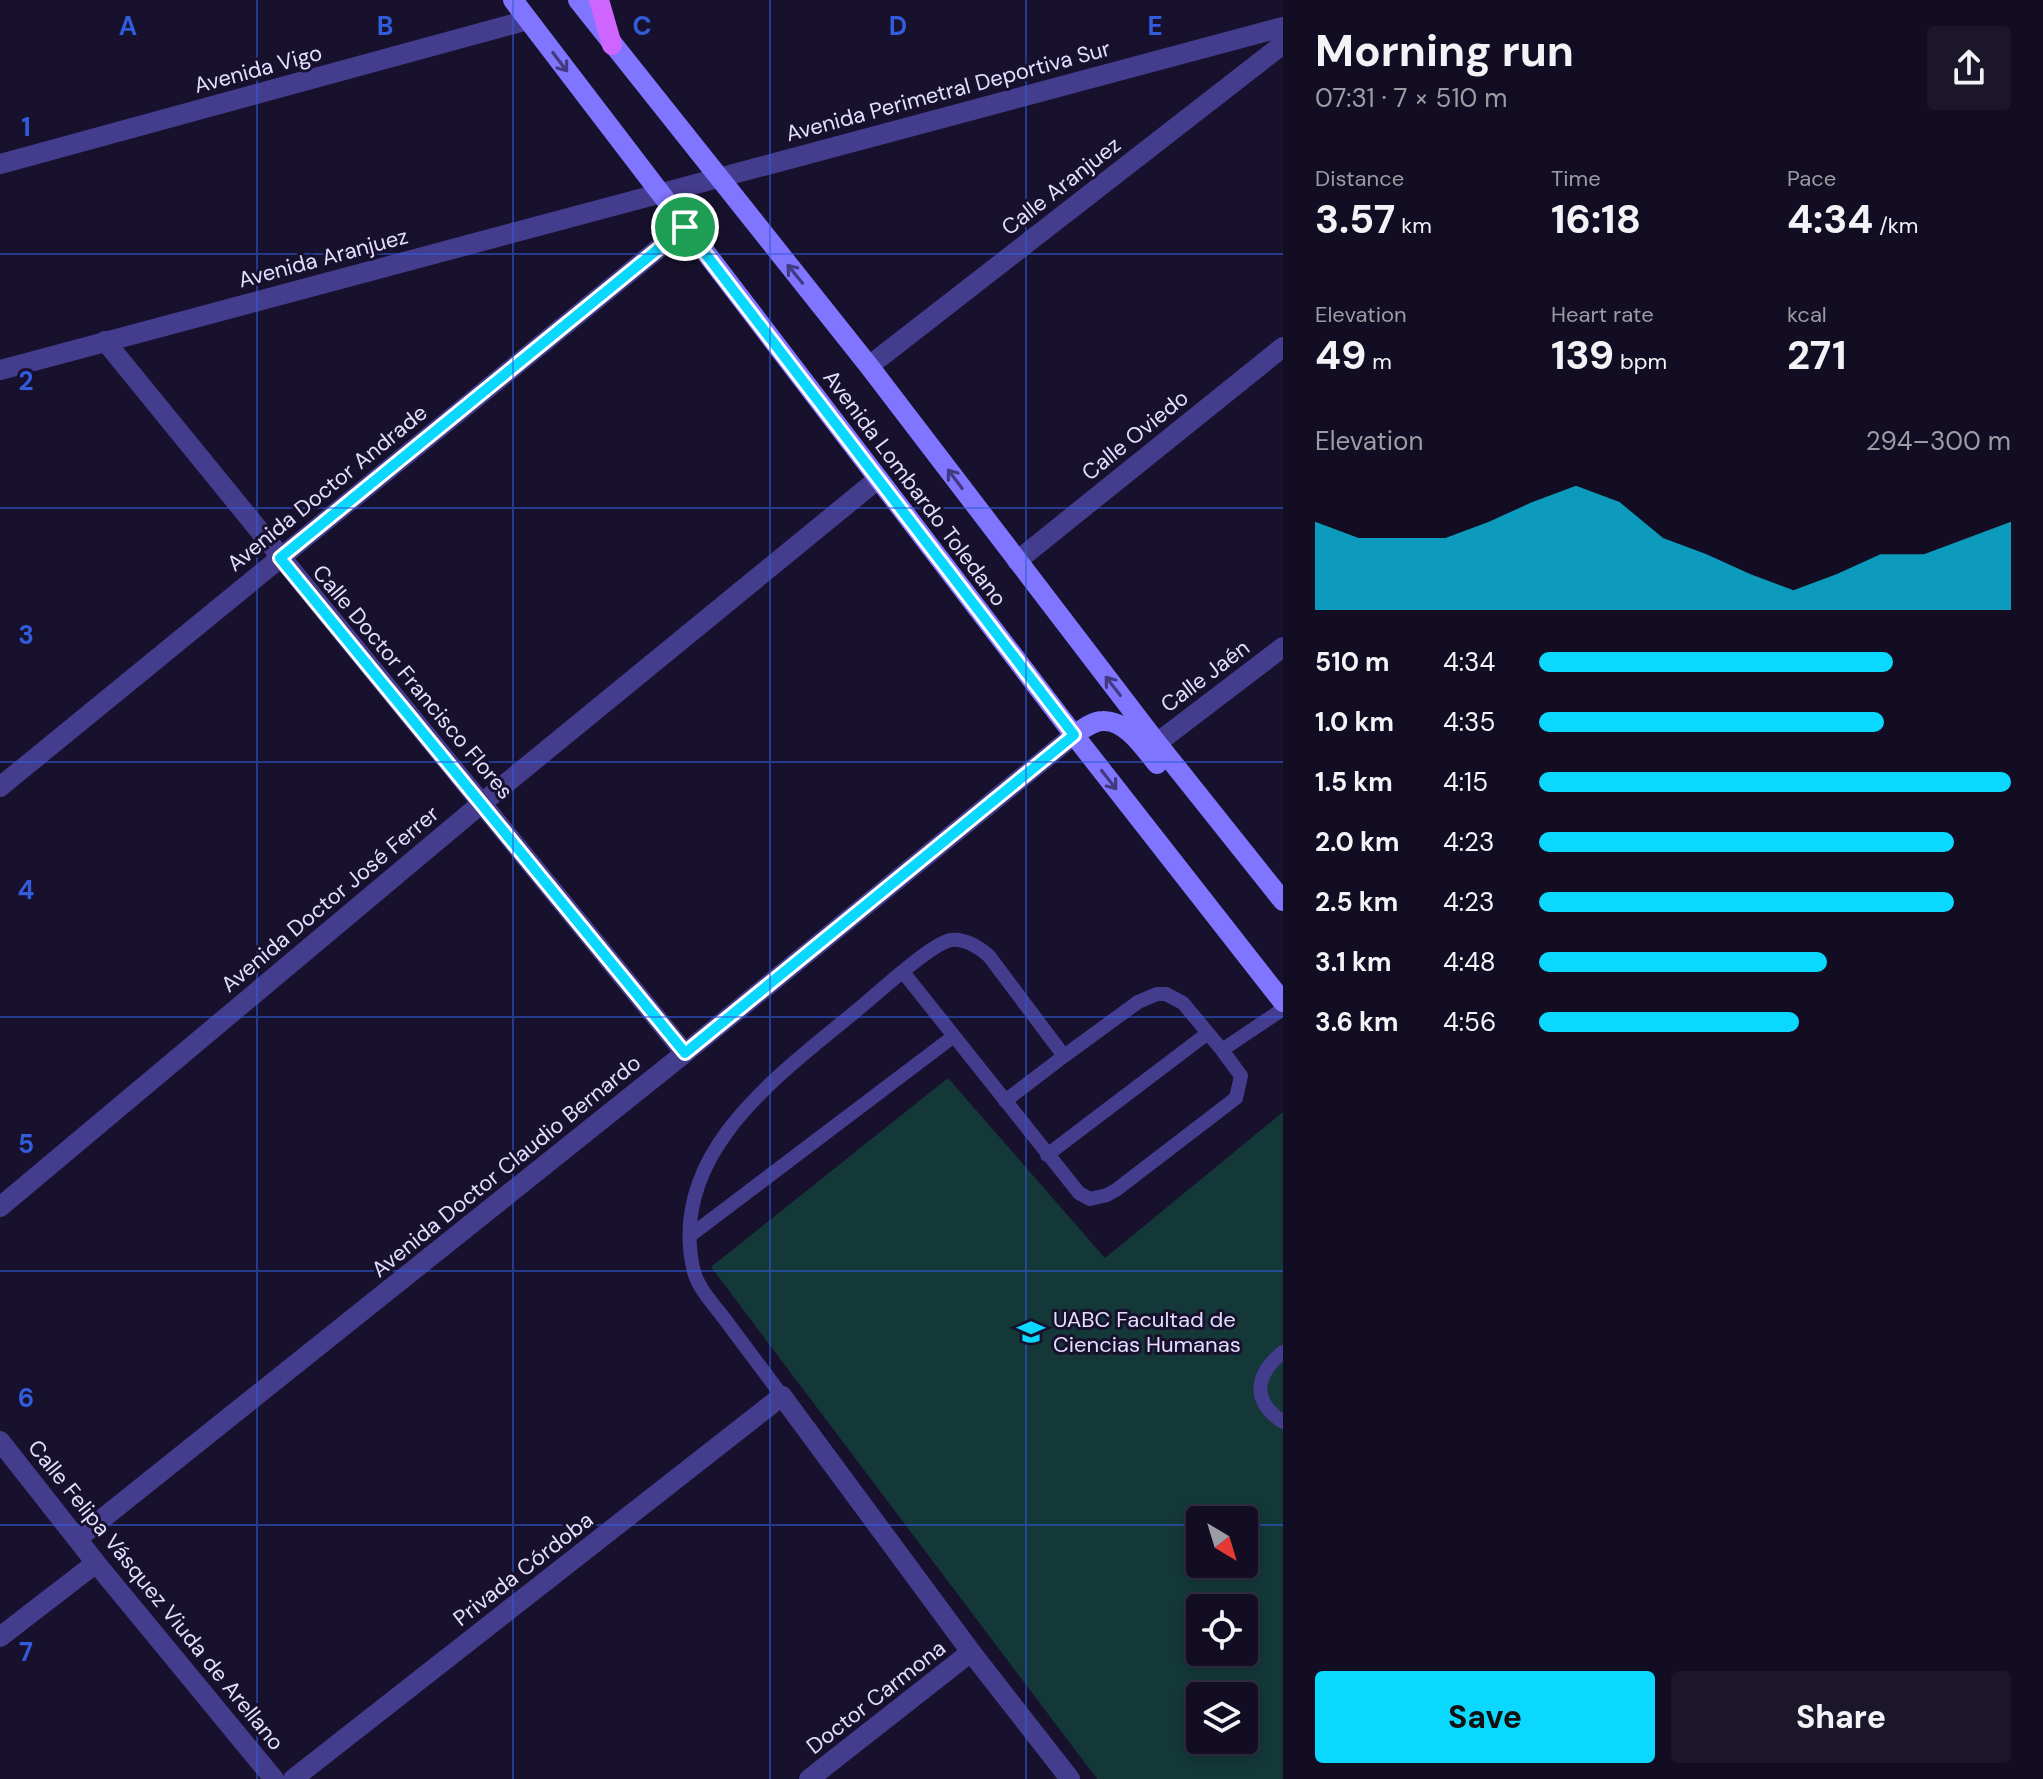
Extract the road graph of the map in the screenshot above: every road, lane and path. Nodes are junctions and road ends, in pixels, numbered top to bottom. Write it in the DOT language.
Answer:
graph roads {
  1 [pos="513,0"];
  2 [pos="578,0"];
  3 [pos="599,0"];
  4 [pos="528,20"];
  5 [pos="1283,27"];
  6 [pos="1283,44"];
  7 [pos="612,45"];
  8 [pos="0,164"];
  9 [pos="717,177"];
  10 [pos="658,193"];
  11 [pos="685,227"];
  12 [pos="105,341"];
  13 [pos="1283,347"];
  14 [pos="869,366"];
  15 [pos="4,371"];
  16 [pos="878,479"];
  17 [pos="280,558"];
  18 [pos="1017,561"];
  19 [pos="1283,647"];
  20 [pos="1074,735"];
  21 [pos="1157,743"];
  22 [pos="0,787"];
  23 [pos="482,803"];
  24 [pos="1225,830"];
  25 [pos="1283,901"];
  26 [pos="903,972"];
  27 [pos="1283,1002"];
  28 [pos="1283,1009"];
  29 [pos="1208,1033"];
  30 [pos="954,1036"];
  31 [pos="1222,1050"];
  32 [pos="685,1053"];
  33 [pos="1064,1056"];
  34 [pos="1005,1101"];
  35 [pos="1047,1155"];
  36 [pos="0,1207"];
  37 [pos="691,1235"];
  38 [pos="1283,1352"];
  39 [pos="782,1396"];
  40 [pos="1283,1422"];
  41 [pos="0,1441"];
  42 [pos="77,1539"];
  43 [pos="96,1563"];
  44 [pos="0,1637"];
  45 [pos="971,1652"];
  46 [pos="274,1779"];
  47 [pos="293,1779"];
  48 [pos="809,1779"];
  49 [pos="1070,1779"];
  1 -- 4 [label="main road, Avenida Lombardo Toledano"];
  2 -- 7 [label="main road, Avenida Lombardo Toledano"];
  3 -- 7 [label="main road"];
  4 -- 8 [label="street, Avenida Vigo"];
  4 -- 10 [label="main road, Avenida Lombardo Toledano, one-way"];
  5 -- 9 [label="street, Avenida Perimetral Deportiva Sur"];
  6 -- 14 [label="street, Calle Aranjuez"];
  7 -- 9 [label="main road, Avenida Lombardo Toledano"];
  9 -- 10 [label="street, Avenida Perimetral Deportiva Sur"];
  14 -- 9 [label="main road, Avenida Lombardo Toledano, one-way"];
  10 -- 11 [label="main road, Avenida Lombardo Toledano"];
  10 -- 12 [label="street, Avenida Aranjuez"];
  11 -- 16 [label="main road, Avenida Lombardo Toledano"];
  11 -- 17 [label="street, Avenida Doctor Andrade"];
  12 -- 15 [label="street, Avenida Aranjuez"];
  12 -- 17 [label="street, Calle Doctor Francisco Flores"];
  13 -- 18 [label="street, Calle Oviedo"];
  18 -- 14 [label="main road, Avenida Lombardo Toledano, one-way"];
  16 -- 20 [label="main road, Avenida Lombardo Toledano"];
  16 -- 23 [label="street, Avenida Doctor José Ferrer"];
  17 -- 22 [label="street, Avenida Doctor Andrade"];
  17 -- 23 [label="street, Calle Doctor Francisco Flores"];
  21 -- 18 [label="main road, Avenida Lombardo Toledano, one-way"];
  19 -- 21 [label="street, Calle Jaén"];
  20 -- 24 [label="main road"];
  20 -- 27 [label="main road, Avenida Lombardo Toledano, one-way"];
  20 -- 32 [label="street, Avenida Doctor Claudio Bernardo"];
  21 -- 24 [label="main road, Avenida Lombardo Toledano"];
  23 -- 32 [label="street, Calle Doctor Francisco Flores"];
  23 -- 36 [label="street, Avenida Doctor José Ferrer"];
  24 -- 25 [label="main road, Avenida Lombardo Toledano"];
  26 -- 30 [label="lane"];
  26 -- 33 [label="lane"];
  26 -- 37 [label="lane"];
  28 -- 31 [label="lane"];
  29 -- 31 [label="lane"];
  29 -- 33 [label="lane"];
  29 -- 35 [label="lane"];
  30 -- 34 [label="lane"];
  30 -- 37 [label="lane"];
  31 -- 35 [label="lane"];
  32 -- 42 [label="street, Avenida Doctor Claudio Bernardo"];
  33 -- 34 [label="lane"];
  34 -- 35 [label="lane"];
  37 -- 39 [label="lane"];
  38 -- 40 [label="lane"];
  39 -- 45 [label="street"];
  39 -- 47 [label="street, Privada Córdoba"];
  41 -- 42 [label="street, Calle Felipa Vásquez Viuda de Arellano"];
  42 -- 43 [label="street, Calle Felipa Vásquez Viuda de Arellano"];
  43 -- 44 [label="street"];
  43 -- 46 [label="street, Calle Felipa Vásquez Viuda de Arellano"];
  45 -- 48 [label="street, Doctor Carmona"];
  45 -- 49 [label="street"];
}
